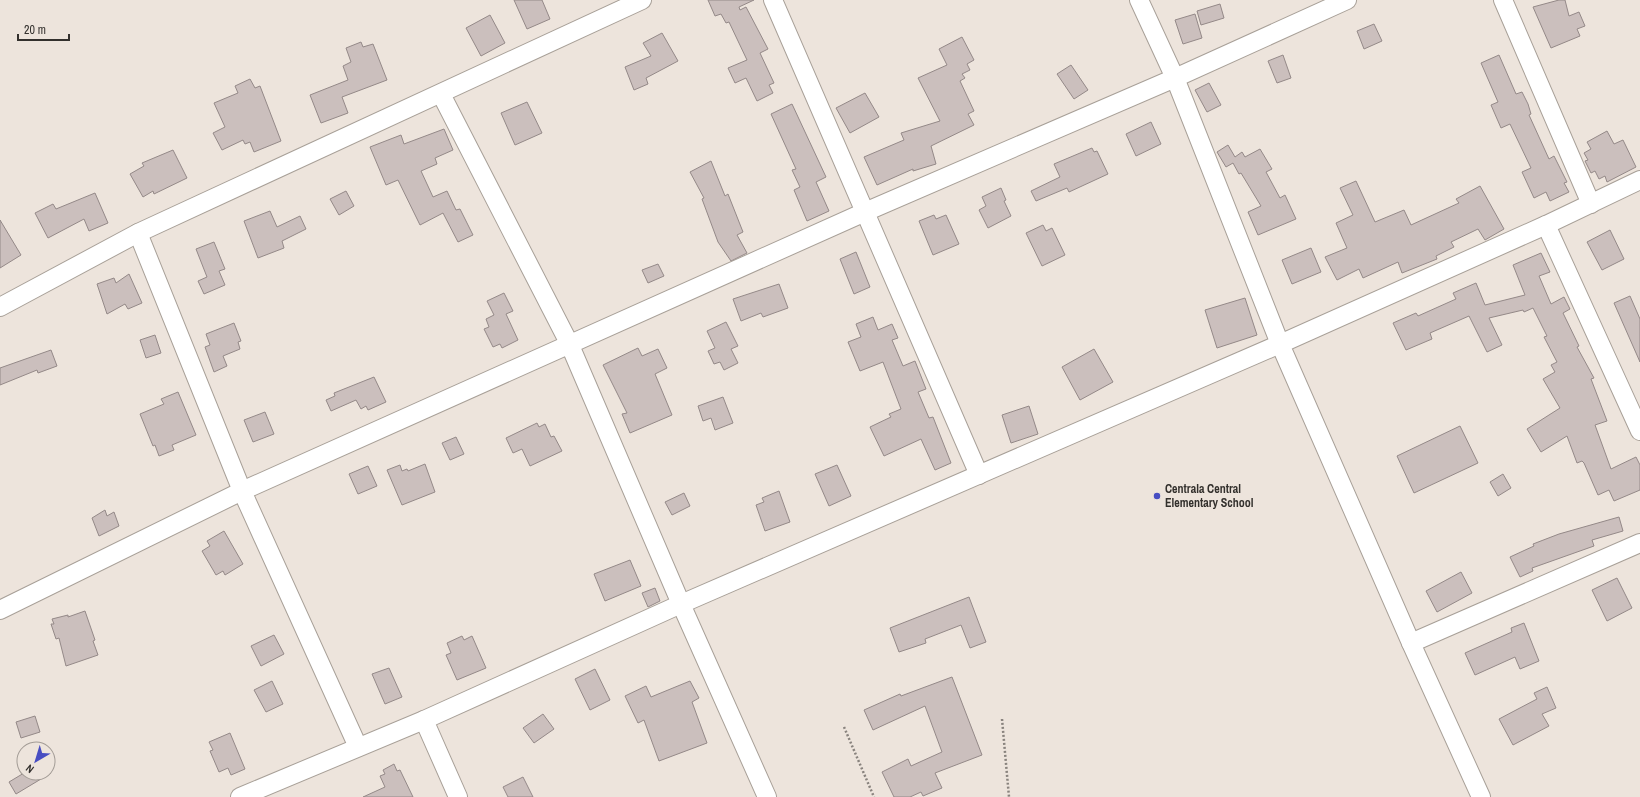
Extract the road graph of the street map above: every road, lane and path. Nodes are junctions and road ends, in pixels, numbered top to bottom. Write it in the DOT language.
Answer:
graph roads {
  1 [pos="642,0"];
  2 [pos="773,0"];
  3 [pos="1139,0"];
  4 [pos="1347,0"];
  5 [pos="1503,0"];
  6 [pos="1175,78"];
  7 [pos="441,94"];
  8 [pos="1640,180"];
  9 [pos="1591,204"];
  10 [pos="865,212"];
  11 [pos="1546,225"];
  12 [pos="138,233"];
  13 [pos="0,307"];
  14 [pos="569,344"];
  15 [pos="1280,344"];
  16 [pos="1640,431"];
  17 [pos="979,475"];
  18 [pos="242,491"];
  19 [pos="1640,543"];
  20 [pos="681,604"];
  21 [pos="0,610"];
  22 [pos="1410,643"];
  23 [pos="1002,719"];
  24 [pos="424,720"];
  25 [pos="844,727"];
  26 [pos="358,747"];
  27 [pos="240,797"];
  28 [pos="458,797"];
  29 [pos="767,797"];
  30 [pos="874,797"];
  31 [pos="1008,797"];
  32 [pos="1481,797"];
  1 -- 7 [label="street"];
  2 -- 10 [label="street"];
  3 -- 6 [label="street"];
  4 -- 6 [label="street"];
  5 -- 9 [label="street"];
  6 -- 10 [label="street"];
  6 -- 15 [label="street"];
  7 -- 12 [label="street"];
  7 -- 14 [label="street"];
  8 -- 9 [label="street"];
  9 -- 11 [label="street"];
  10 -- 14 [label="street"];
  10 -- 17 [label="street"];
  11 -- 15 [label="street"];
  11 -- 16 [label="street"];
  12 -- 13 [label="street"];
  12 -- 18 [label="street"];
  14 -- 18 [label="street"];
  14 -- 20 [label="street"];
  15 -- 17 [label="street"];
  15 -- 22 [label="street"];
  17 -- 20 [label="street"];
  18 -- 21 [label="street"];
  18 -- 26 [label="street"];
  19 -- 22 [label="street"];
  20 -- 24 [label="street"];
  20 -- 29 [label="street"];
  22 -- 32 [label="street"];
  23 -- 31 [label="path"];
  24 -- 26 [label="street"];
  24 -- 28 [label="street"];
  25 -- 30 [label="path"];
  26 -- 27 [label="street"];
}
